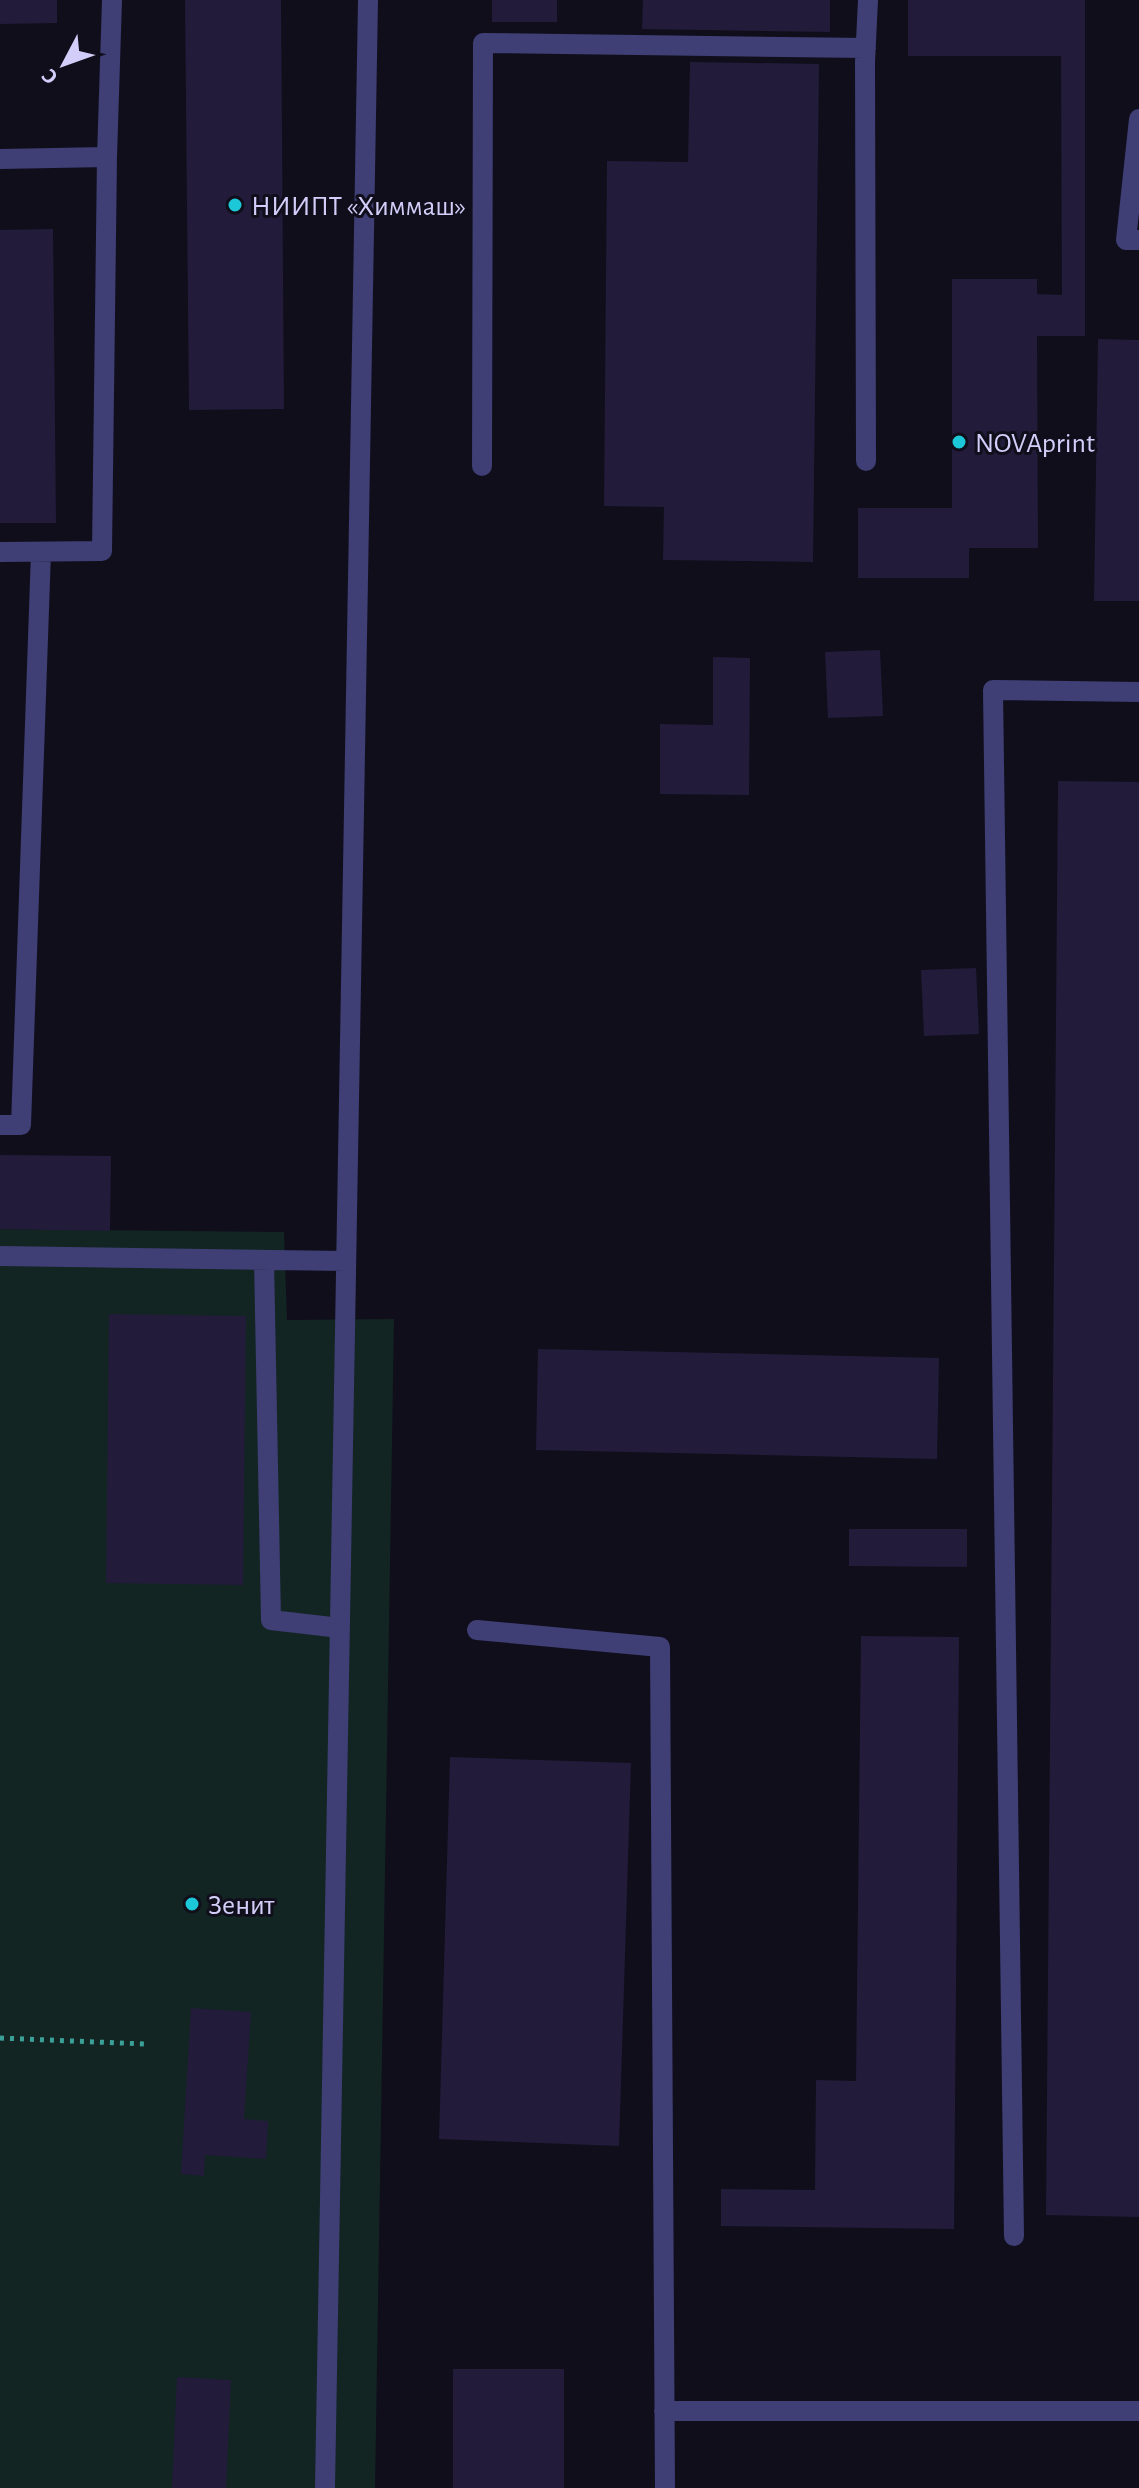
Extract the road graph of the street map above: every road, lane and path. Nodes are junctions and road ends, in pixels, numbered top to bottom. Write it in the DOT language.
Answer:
graph roads {
  1 [pos="112,0"];
  2 [pos="368,0"];
  3 [pos="868,0"];
  4 [pos="866,48"];
  5 [pos="1139,119"];
  6 [pos="107,157"];
  7 [pos="0,159"];
  8 [pos="1139,240"];
  9 [pos="866,461"];
  10 [pos="482,466"];
  11 [pos="0,552"];
  12 [pos="41,552"];
  13 [pos="1139,692"];
  14 [pos="0,1125"];
  15 [pos="0,1256"];
  16 [pos="264,1260"];
  17 [pos="346,1261"];
  18 [pos="340,1628"];
  19 [pos="477,1630"];
  20 [pos="0,2038"];
  21 [pos="145,2044"];
  22 [pos="1014,2236"];
  23 [pos="664,2411"];
  24 [pos="1139,2411"];
  25 [pos="325,2488"];
  26 [pos="665,2488"];
  1 -- 6 [label="lane"];
  2 -- 17 [label="lane"];
  3 -- 4 [label="lane"];
  4 -- 9 [label="lane"];
  4 -- 10 [label="lane"];
  5 -- 8 [label="lane"];
  6 -- 7 [label="lane"];
  6 -- 12 [label="lane"];
  11 -- 12 [label="lane"];
  12 -- 14 [label="lane"];
  13 -- 22 [label="lane"];
  15 -- 16 [label="lane"];
  16 -- 17 [label="lane"];
  16 -- 18 [label="lane"];
  17 -- 18 [label="lane"];
  18 -- 25 [label="lane"];
  19 -- 23 [label="lane"];
  20 -- 21 [label="path"];
  23 -- 24 [label="lane"];
  23 -- 26 [label="lane"];
}
